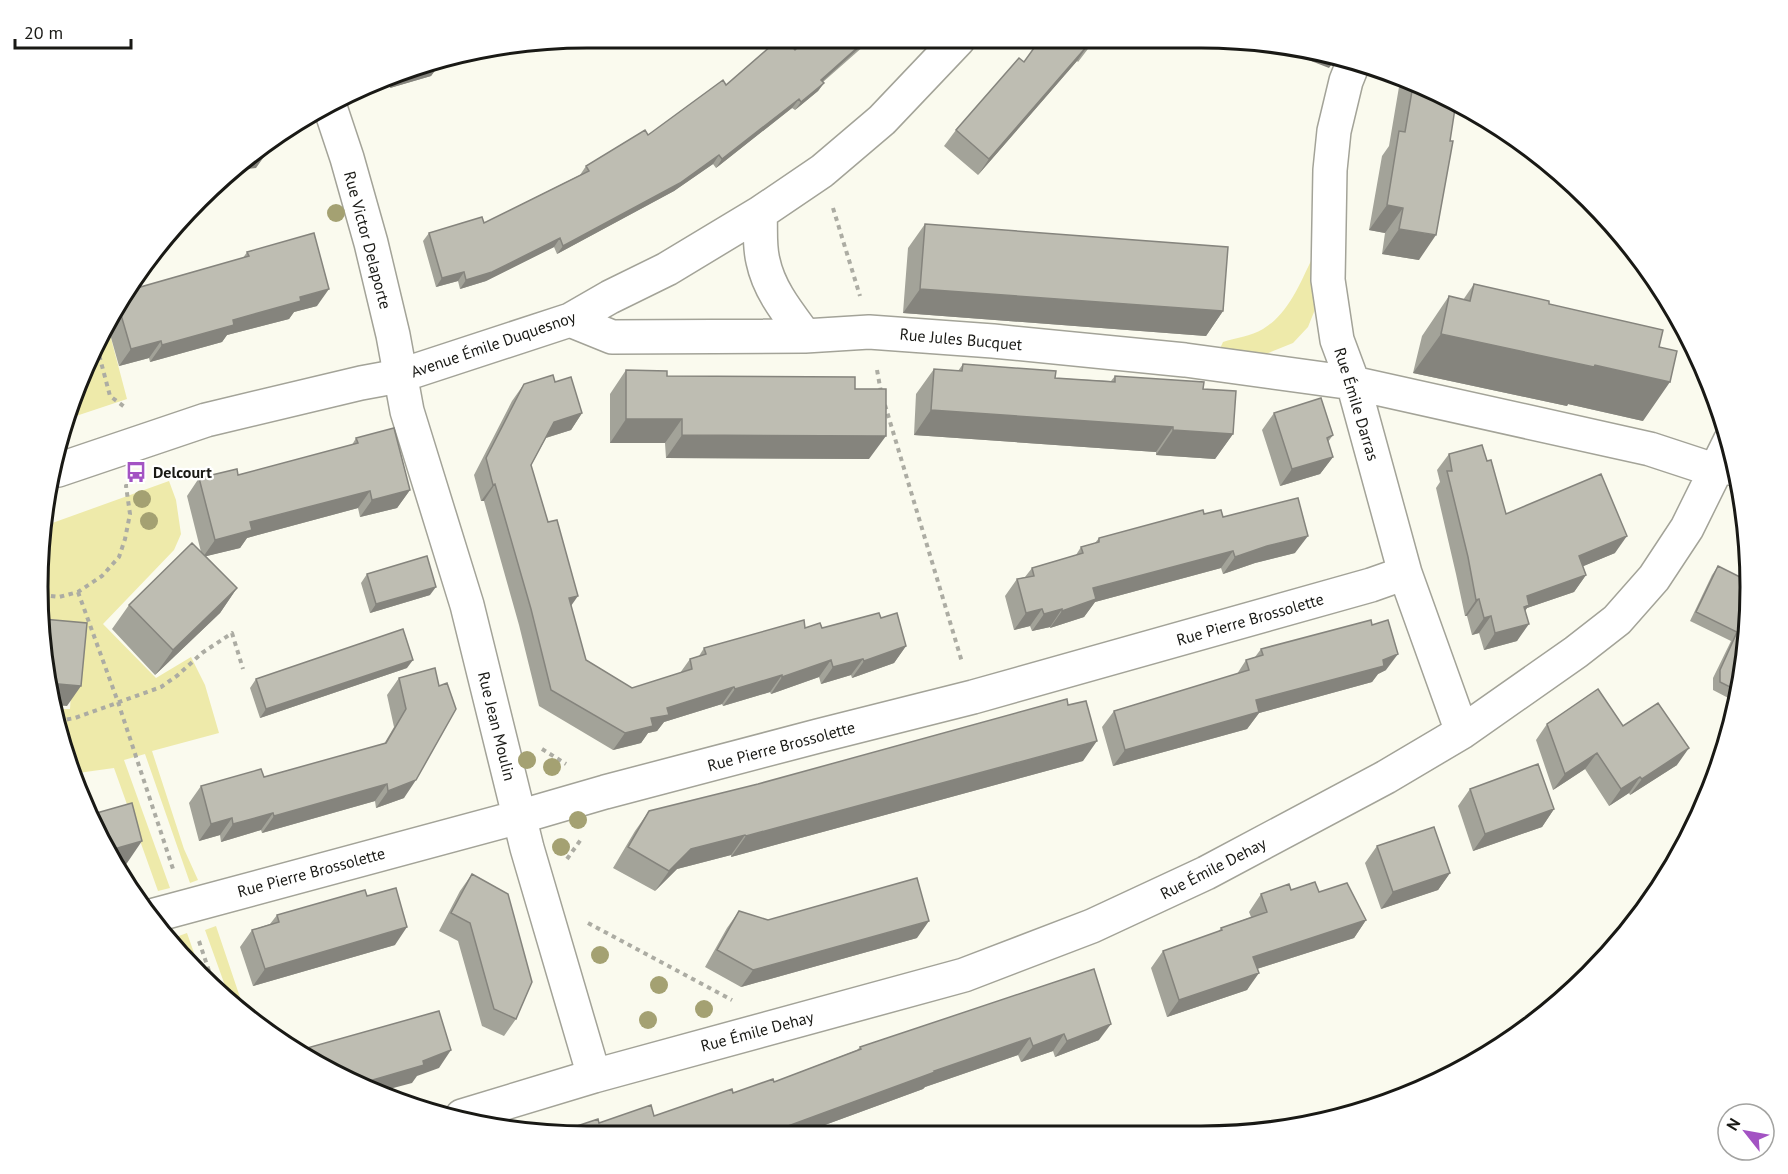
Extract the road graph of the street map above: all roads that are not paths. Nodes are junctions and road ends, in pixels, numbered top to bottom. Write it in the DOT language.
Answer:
graph roads {
  1 [pos="950,48"];
  2 [pos="1351,69"];
  3 [pos="332,112"];
  4 [pos="760,213"];
  5 [pos="570,320"];
  6 [pos="805,336"];
  7 [pos="399,376"];
  8 [pos="1353,383"];
  9 [pos="61,469"];
  10 [pos="1727,474"];
  11 [pos="1405,573"];
  12 [pos="1462,732"];
  13 [pos="519,817"];
  14 [pos="158,914"];
  15 [pos="594,1076"];
  16 [pos="471,1113"];
  1 -- 4 [label="street, Avenue Émile Duquesnoy"];
  2 -- 8 [label="street, Rue Émile Darras"];
  3 -- 7 [label="street, Rue Victor Delaporte"];
  4 -- 5 [label="street, Avenue Émile Duquesnoy"];
  4 -- 6 [label="street"];
  5 -- 6 [label="street, Rue Jules Bucquet"];
  5 -- 7 [label="street, Avenue Émile Duquesnoy"];
  6 -- 8 [label="street, Rue Jules Bucquet"];
  7 -- 9 [label="street, Avenue Émile Duquesnoy"];
  7 -- 13 [label="street, Rue Jean Moulin"];
  8 -- 10 [label="street, Rue Jules Bucquet"];
  8 -- 11 [label="street, Rue Émile Darras"];
  10 -- 12 [label="street, Rue Émile Dehay"];
  11 -- 12 [label="street, Rue Émile Darras"];
  11 -- 13 [label="street, Rue Pierre Brossolette"];
  12 -- 15 [label="street, Rue Émile Dehay"];
  13 -- 14 [label="street, Rue Pierre Brossolette"];
  13 -- 15 [label="street, Rue Jean Moulin"];
  15 -- 16 [label="street, Rue Émile Dehay"];
}
